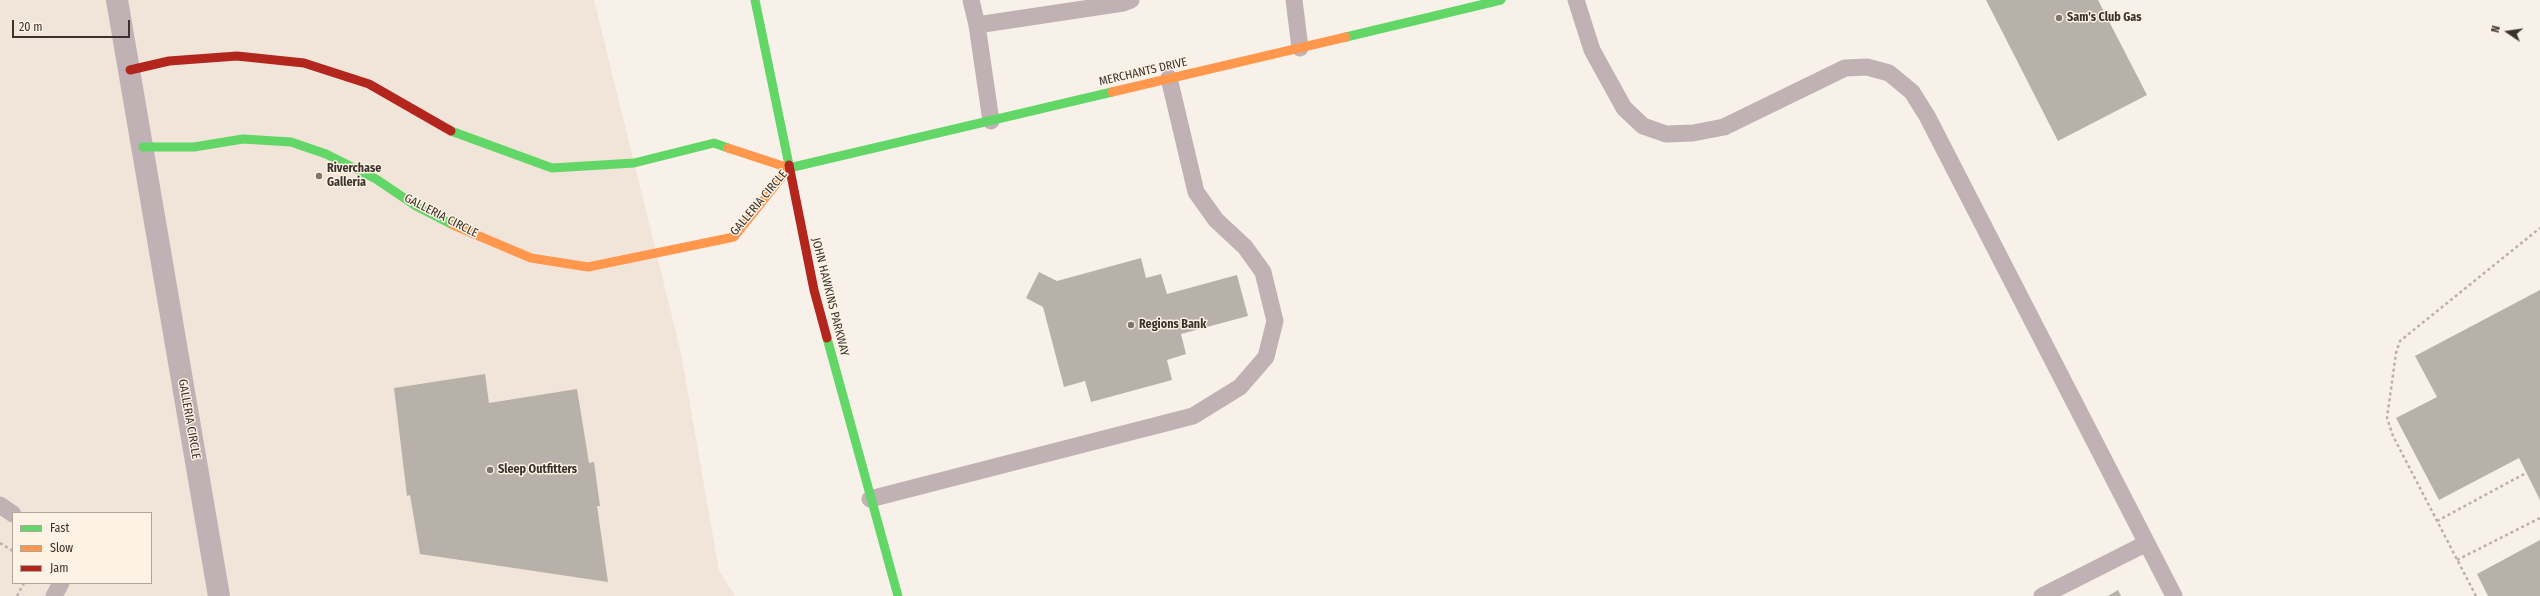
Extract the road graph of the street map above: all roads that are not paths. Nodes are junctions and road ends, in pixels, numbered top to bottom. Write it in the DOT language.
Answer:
graph roads {
  1 [pos="117,0"];
  2 [pos="756,0"];
  3 [pos="971,0"];
  4 [pos="1131,0"];
  5 [pos="1294,0"];
  6 [pos="1502,0"];
  7 [pos="1576,0"];
  8 [pos="976,25"];
  9 [pos="1300,48"];
  10 [pos="130,70"];
  11 [pos="1169,78"];
  12 [pos="991,121"];
  13 [pos="143,147"];
  14 [pos="789,168"];
  15 [pos="870,499"];
  16 [pos="0,505"];
  17 [pos="12,513"];
  18 [pos="2147,543"];
  19 [pos="219,596"];
  20 [pos="898,596"];
  21 [pos="2042,596"];
  22 [pos="2174,596"];
  1 -- 10 [label="street, GALLERIA CIRCLE"];
  2 -- 14 [label="street, JOHN HAWKINS PARKWAY"];
  3 -- 8 [label="lane"];
  4 -- 8 [label="lane"];
  5 -- 9 [label="lane"];
  6 -- 9 [label="street, MERCHANTS DRIVE"];
  7 -- 18 [label="lane"];
  8 -- 12 [label="lane"];
  9 -- 11 [label="street, MERCHANTS DRIVE"];
  10 -- 13 [label="street, GALLERIA CIRCLE"];
  10 -- 14 [label="street, GALLERIA CIRCLE"];
  11 -- 12 [label="street, MERCHANTS DRIVE"];
  11 -- 15 [label="lane"];
  12 -- 14 [label="street, MERCHANTS DRIVE"];
  13 -- 14 [label="street, GALLERIA CIRCLE"];
  13 -- 19 [label="street, GALLERIA CIRCLE"];
  14 -- 15 [label="street, JOHN HAWKINS PARKWAY"];
  15 -- 20 [label="street, JOHN HAWKINS PARKWAY"];
  16 -- 17 [label="lane"];
  18 -- 21 [label="lane"];
  18 -- 22 [label="lane"];
}
